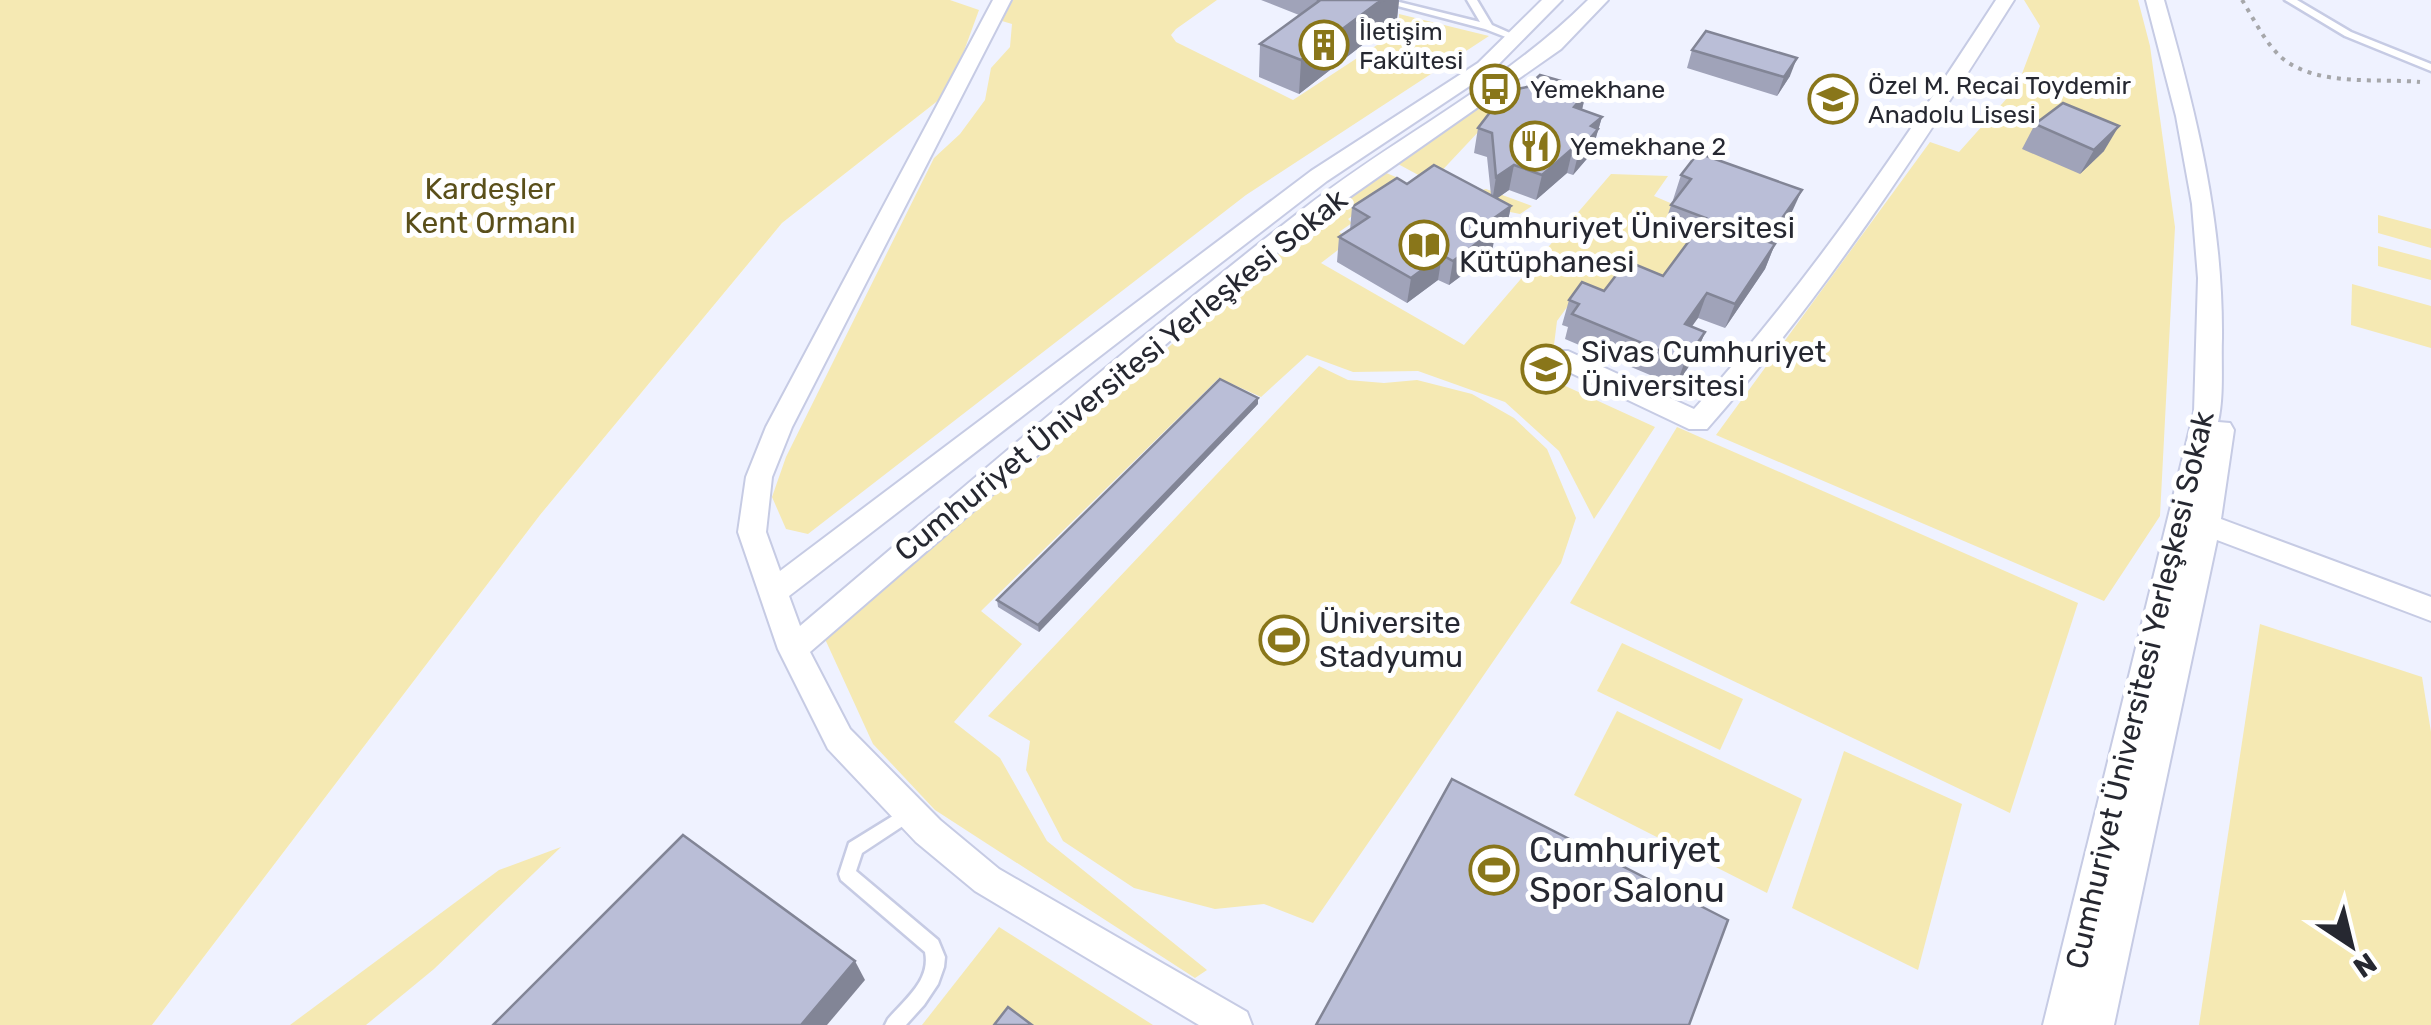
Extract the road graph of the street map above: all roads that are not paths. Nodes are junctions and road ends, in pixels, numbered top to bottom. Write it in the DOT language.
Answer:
graph roads {
  1 [pos="1002,0"];
  2 [pos="1380,0"];
  3 [pos="1472,0"];
  4 [pos="1554,0"];
  5 [pos="1599,0"];
  6 [pos="2005,0"];
  7 [pos="2155,0"];
  8 [pos="2165,0"];
  9 [pos="2290,0"];
  10 [pos="1488,28"];
  11 [pos="1514,38"];
  12 [pos="2431,68"];
  13 [pos="1559,357"];
  14 [pos="2206,525"];
  15 [pos="771,594"];
  16 [pos="2431,609"];
  17 [pos="793,649"];
  18 [pos="910,812"];
  19 [pos="894,1025"];
  20 [pos="1234,1025"];
  21 [pos="2061,1025"];
  22 [pos="2096,1025"];
  1 -- 15 [label="street"];
  2 -- 10 [label="lane"];
  3 -- 10 [label="lane"];
  4 -- 11 [label="street, Cumhuriyet Üniversitesi Yerleşkesi Sokak"];
  5 -- 17 [label="street, Cumhuriyet Üniversitesi Yerleşkesi Sokak"];
  6 -- 13 [label="street"];
  7 -- 21 [label="street, Cumhuriyet Üniversitesi Yerleşkesi Sokak"];
  8 -- 14 [label="street, Cumhuriyet Üniversitesi Yerleşkesi Sokak"];
  9 -- 12 [label="lane"];
  10 -- 11 [label="lane"];
  11 -- 15 [label="street, Cumhuriyet Üniversitesi Yerleşkesi Sokak"];
  14 -- 16 [label="street"];
  14 -- 22 [label="street, Cumhuriyet Üniversitesi Yerleşkesi Sokak"];
  15 -- 17 [label="street"];
  17 -- 18 [label="street"];
  18 -- 19 [label="lane"];
  18 -- 20 [label="street"];
}
